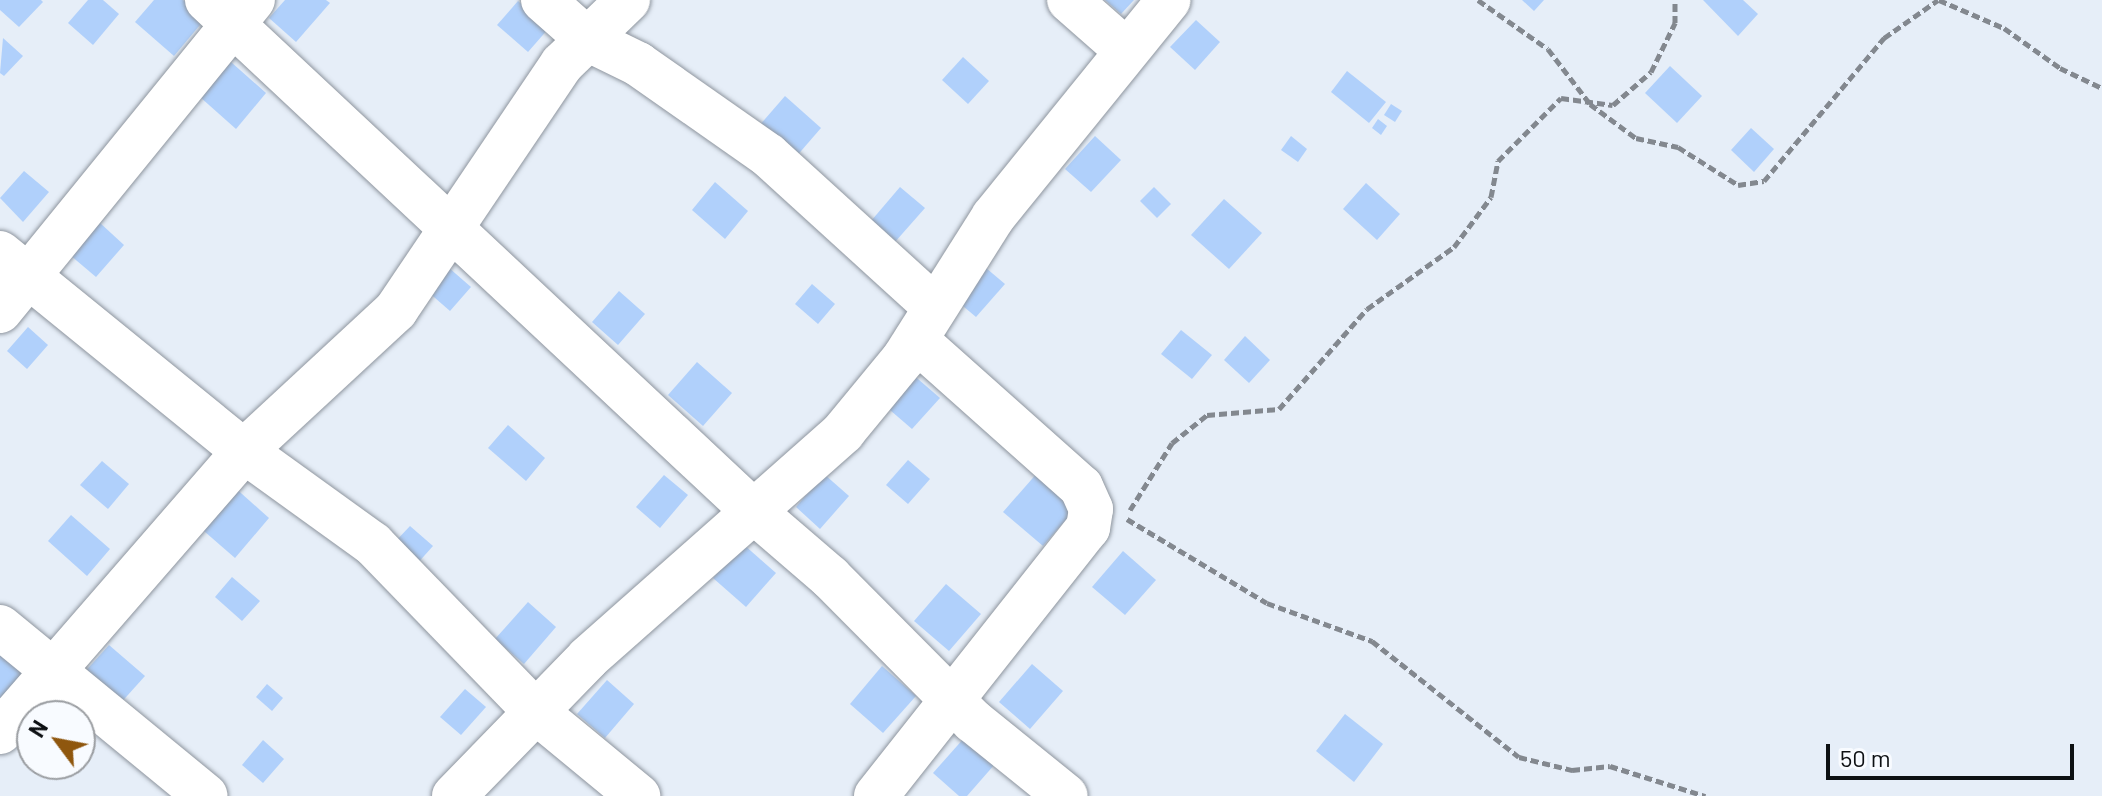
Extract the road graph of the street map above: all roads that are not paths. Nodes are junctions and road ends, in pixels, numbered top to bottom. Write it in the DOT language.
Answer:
graph roads {
  1 [pos="543,0"];
  2 [pos="628,0"];
  3 [pos="1069,0"];
  4 [pos="1169,0"];
  5 [pos="230,9"];
  6 [pos="587,39"];
  7 [pos="1126,50"];
  8 [pos="454,227"];
  9 [pos="14,265"];
  10 [pos="0,311"];
  11 [pos="926,324"];
  12 [pos="244,451"];
  13 [pos="752,510"];
  14 [pos="0,627"];
  15 [pos="51,670"];
  16 [pos="950,698"];
  17 [pos="535,711"];
  18 [pos="0,732"];
  19 [pos="206,796"];
  20 [pos="454,796"];
  21 [pos="638,796"];
  22 [pos="876,796"];
  23 [pos="1066,796"];
  1 -- 6 [label="street"];
  2 -- 6 [label="street"];
  3 -- 7 [label="street"];
  4 -- 7 [label="street"];
  5 -- 8 [label="street"];
  5 -- 9 [label="street"];
  6 -- 8 [label="street"];
  6 -- 11 [label="street"];
  7 -- 11 [label="street"];
  8 -- 12 [label="street"];
  8 -- 13 [label="street"];
  9 -- 10 [label="street"];
  9 -- 12 [label="street"];
  11 -- 13 [label="street"];
  11 -- 16 [label="street"];
  12 -- 15 [label="street"];
  12 -- 17 [label="street"];
  13 -- 16 [label="street"];
  13 -- 17 [label="street"];
  14 -- 15 [label="street"];
  15 -- 18 [label="street"];
  15 -- 19 [label="street"];
  16 -- 22 [label="street"];
  16 -- 23 [label="street"];
  17 -- 20 [label="street"];
  17 -- 21 [label="street"];
}
